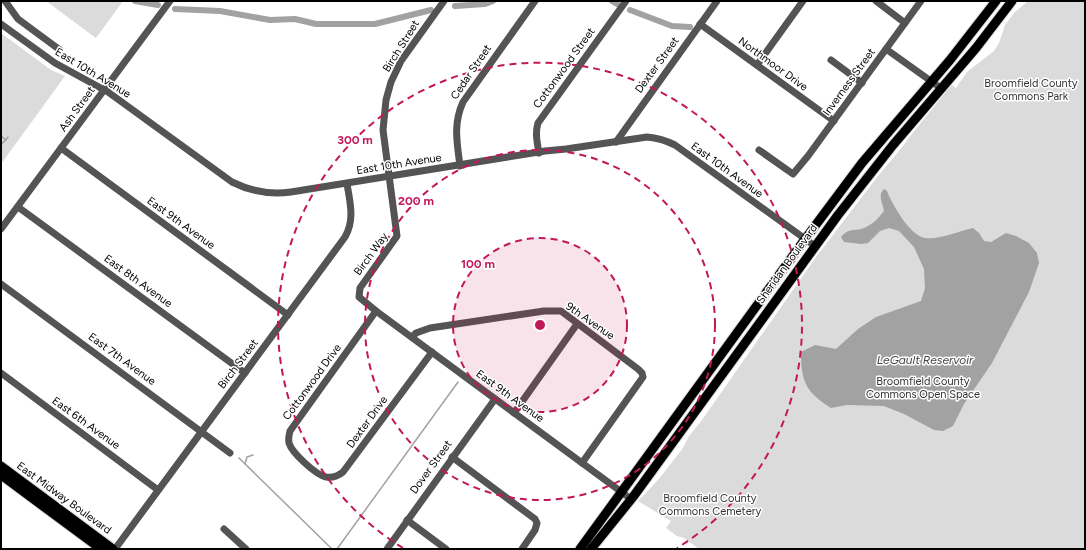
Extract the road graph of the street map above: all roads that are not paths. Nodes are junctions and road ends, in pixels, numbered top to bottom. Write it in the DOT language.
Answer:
graph roads {
  1 [pos="5,1"];
  2 [pos="170,1"];
  3 [pos="444,1"];
  4 [pos="535,1"];
  5 [pos="626,1"];
  6 [pos="717,1"];
  7 [pos="803,1"];
  8 [pos="876,1"];
  9 [pos="921,1"];
  10 [pos="996,1"];
  11 [pos="1012,1"];
  12 [pos="906,23"];
  13 [pos="1,24"];
  14 [pos="700,24"];
  15 [pos="886,49"];
  16 [pos="60,50"];
  17 [pos="831,60"];
  18 [pos="757,65"];
  19 [pos="932,82"];
  20 [pos="862,83"];
  21 [pos="942,89"];
  22 [pos="104,90"];
  23 [pos="834,121"];
  24 [pos="616,142"];
  25 [pos="61,148"];
  26 [pos="759,150"];
  27 [pos="539,153"];
  28 [pos="460,166"];
  29 [pos="389,177"];
  30 [pos="347,184"];
  31 [pos="18,206"];
  32 [pos="1,229"];
  33 [pos="805,239"];
  34 [pos="815,246"];
  35 [pos="1,284"];
  36 [pos="376,311"];
  37 [pos="288,315"];
  38 [pos="577,324"];
  39 [pos="412,338"];
  40 [pos="432,352"];
  41 [pos="1,373"];
  42 [pos="245,373"];
  43 [pos="495,399"];
  44 [pos="514,413"];
  45 [pos="201,431"];
  46 [pos="230,453"];
  47 [pos="452,457"];
  48 [pos="582,462"];
  49 [pos="1,466"];
  50 [pos="309,466"];
  51 [pos="1,475"];
  52 [pos="158,490"];
  53 [pos="621,492"];
  54 [pos="631,499"];
  55 [pos="406,520"];
  56 [pos="224,529"];
  57 [pos="101,549"];
  58 [pos="114,549"];
  59 [pos="246,549"];
  60 [pos="387,549"];
  61 [pos="446,549"];
  62 [pos="522,549"];
  63 [pos="580,549"];
  64 [pos="592,549"];
  1 -- 16 [label="street"];
  2 -- 22 [label="street, Ash Street"];
  3 -- 29 [label="street, Birch Street"];
  4 -- 28 [label="street, Cedar Street"];
  5 -- 27 [label="street, Cottonwood Street"];
  6 -- 14 [label="street, Dexter Street"];
  7 -- 18 [label="street"];
  8 -- 12 [label="street"];
  9 -- 12 [label="street, Inverness Street"];
  10 -- 19 [label="main road, Sheridan Boulevard"];
  11 -- 21 [label="main road, Sheridan Boulevard"];
  12 -- 15 [label="street, Inverness Street"];
  13 -- 22 [label="street, East 10th Avenue"];
  14 -- 18 [label="street, Northmoor Drive"];
  14 -- 24 [label="street, Dexter Street"];
  15 -- 19 [label="street"];
  15 -- 20 [label="street, Inverness Street"];
  17 -- 20 [label="street"];
  18 -- 23 [label="street, Northmoor Drive"];
  19 -- 21 [label="street"];
  19 -- 33 [label="main road, Sheridan Boulevard"];
  20 -- 23 [label="street, Inverness Street"];
  21 -- 34 [label="main road, Sheridan Boulevard"];
  22 -- 25 [label="street, Ash Street"];
  22 -- 30 [label="street, East 10th Avenue"];
  23 -- 26 [label="street, Inverness Street"];
  24 -- 27 [label="street, East 10th Avenue"];
  24 -- 33 [label="street, East 10th Avenue"];
  25 -- 31 [label="street, Ash Street"];
  25 -- 37 [label="street, East 9th Avenue"];
  27 -- 28 [label="street, East 10th Avenue"];
  28 -- 29 [label="street, East 10th Avenue"];
  29 -- 30 [label="street, East 10th Avenue"];
  29 -- 36 [label="street, Birch Way"];
  30 -- 37 [label="street, Birch Street"];
  31 -- 32 [label="street, Ash Street"];
  31 -- 42 [label="street, East 8th Avenue"];
  33 -- 34 [label="street, East 10th Avenue"];
  33 -- 53 [label="main road, Sheridan Boulevard"];
  34 -- 54 [label="main road, Sheridan Boulevard"];
  35 -- 45 [label="street, East 7th Avenue"];
  36 -- 39 [label="street, East 9th Avenue"];
  36 -- 50 [label="street, Cottonwood Drive"];
  37 -- 42 [label="street, Birch Street"];
  38 -- 39 [label="street, 9th Avenue"];
  38 -- 44 [label="street"];
  38 -- 48 [label="street, 9th Avenue"];
  39 -- 40 [label="street, East 9th Avenue"];
  40 -- 43 [label="street, East 9th Avenue"];
  40 -- 50 [label="street, Dexter Drive"];
  41 -- 52 [label="street, East 6th Avenue"];
  42 -- 45 [label="street, Birch Street"];
  43 -- 44 [label="street, East 9th Avenue"];
  43 -- 47 [label="street, Dover Street"];
  44 -- 48 [label="street, East 9th Avenue"];
  45 -- 46 [label="street, East 7th Avenue"];
  45 -- 52 [label="street, Birch Street"];
  47 -- 55 [label="street, Dover Street"];
  47 -- 62 [label="street"];
  48 -- 53 [label="street, East 9th Avenue"];
  49 -- 58 [label="main road, East Midway Boulevard"];
  51 -- 57 [label="main road, East Midway Boulevard"];
  52 -- 58 [label="street, Birch Street"];
  53 -- 54 [label="street, East 9th Avenue"];
  53 -- 63 [label="main road, Sheridan Boulevard"];
  54 -- 64 [label="main road, Sheridan Boulevard"];
  55 -- 60 [label="street, Dover Street"];
  55 -- 61 [label="street"];
  56 -- 59 [label="street"];
}
